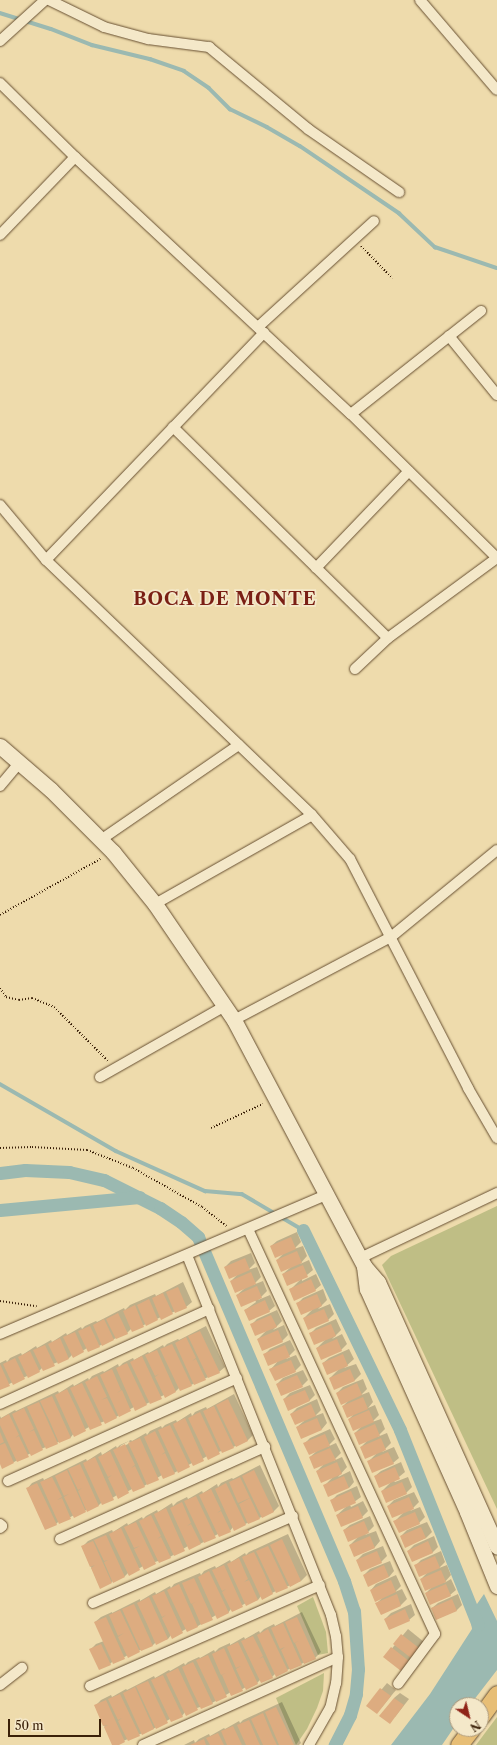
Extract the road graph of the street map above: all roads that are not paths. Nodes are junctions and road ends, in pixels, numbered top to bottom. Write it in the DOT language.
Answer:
graph roads {
  1 [pos="45,0"];
  2 [pos="49,0"];
  3 [pos="420,0"];
  4 [pos="1,36"];
  5 [pos="0,83"];
  6 [pos="497,90"];
  7 [pos="75,157"];
  8 [pos="399,192"];
  9 [pos="374,221"];
  10 [pos="0,235"];
  11 [pos="481,311"];
  12 [pos="261,330"];
  13 [pos="448,336"];
  14 [pos="497,395"];
  15 [pos="351,414"];
  16 [pos="174,427"];
  17 [pos="409,471"];
  18 [pos="0,505"];
  19 [pos="497,558"];
  20 [pos="46,560"];
  21 [pos="316,568"];
  22 [pos="388,638"];
  23 [pos="355,670"];
  24 [pos="239,745"];
  25 [pos="0,746"];
  26 [pos="19,763"];
  27 [pos="0,786"];
  28 [pos="312,815"];
  29 [pos="102,840"];
  30 [pos="497,850"];
  31 [pos="155,904"];
  32 [pos="391,937"];
  33 [pos="225,1006"];
  34 [pos="234,1020"];
  35 [pos="100,1077"];
  36 [pos="497,1138"];
  37 [pos="497,1193"];
  38 [pos="326,1195"];
  39 [pos="248,1229"];
  40 [pos="188,1255"];
  41 [pos="362,1262"];
  42 [pos="209,1310"];
  43 [pos="0,1334"];
  44 [pos="237,1378"];
  45 [pos="0,1404"];
  46 [pos="264,1446"];
  47 [pos="8,1481"];
  48 [pos="293,1516"];
  49 [pos="0,1524"];
  50 [pos="0,1528"];
  51 [pos="60,1539"];
  52 [pos="497,1547"];
  53 [pos="320,1584"];
  54 [pos="497,1586"];
  55 [pos="93,1603"];
  56 [pos="338,1657"];
  57 [pos="22,1668"];
  58 [pos="398,1684"];
  59 [pos="0,1685"];
  60 [pos="90,1686"];
  61 [pos="497,1694"];
  62 [pos="489,1705"];
  63 [pos="143,1745"];
  64 [pos="309,1745"];
  1 -- 4 [label="street"];
  2 -- 8 [label="street"];
  3 -- 6 [label="street"];
  5 -- 7 [label="street"];
  7 -- 10 [label="street"];
  7 -- 12 [label="street"];
  9 -- 12 [label="street"];
  11 -- 13 [label="street"];
  12 -- 15 [label="street"];
  12 -- 16 [label="street"];
  13 -- 14 [label="street"];
  13 -- 15 [label="street"];
  15 -- 17 [label="street"];
  16 -- 20 [label="street"];
  16 -- 21 [label="street"];
  17 -- 19 [label="street"];
  17 -- 21 [label="street"];
  18 -- 20 [label="street"];
  19 -- 22 [label="street"];
  20 -- 24 [label="street"];
  21 -- 22 [label="street"];
  22 -- 23 [label="street"];
  24 -- 28 [label="street"];
  24 -- 29 [label="street"];
  25 -- 26 [label="main road"];
  26 -- 27 [label="street"];
  26 -- 29 [label="main road"];
  28 -- 31 [label="street"];
  28 -- 32 [label="street"];
  29 -- 31 [label="main road"];
  30 -- 32 [label="street"];
  31 -- 33 [label="main road"];
  32 -- 34 [label="street"];
  32 -- 36 [label="street"];
  33 -- 34 [label="main road"];
  33 -- 35 [label="street"];
  34 -- 38 [label="main road"];
  37 -- 41 [label="street"];
  38 -- 39 [label="street"];
  38 -- 41 [label="main road"];
  39 -- 40 [label="street"];
  39 -- 58 [label="street"];
  40 -- 42 [label="street"];
  40 -- 43 [label="street"];
  41 -- 52 [label="main road"];
  41 -- 54 [label="main road"];
  42 -- 44 [label="street"];
  42 -- 45 [label="street"];
  44 -- 46 [label="street"];
  44 -- 47 [label="street"];
  46 -- 48 [label="street"];
  46 -- 51 [label="street"];
  48 -- 53 [label="street"];
  48 -- 55 [label="street"];
  49 -- 50 [label="street"];
  53 -- 56 [label="street"];
  53 -- 60 [label="street"];
  56 -- 63 [label="street"];
  56 -- 64 [label="street"];
  57 -- 59 [label="street"];
  61 -- 62 [label="main road"];
}
